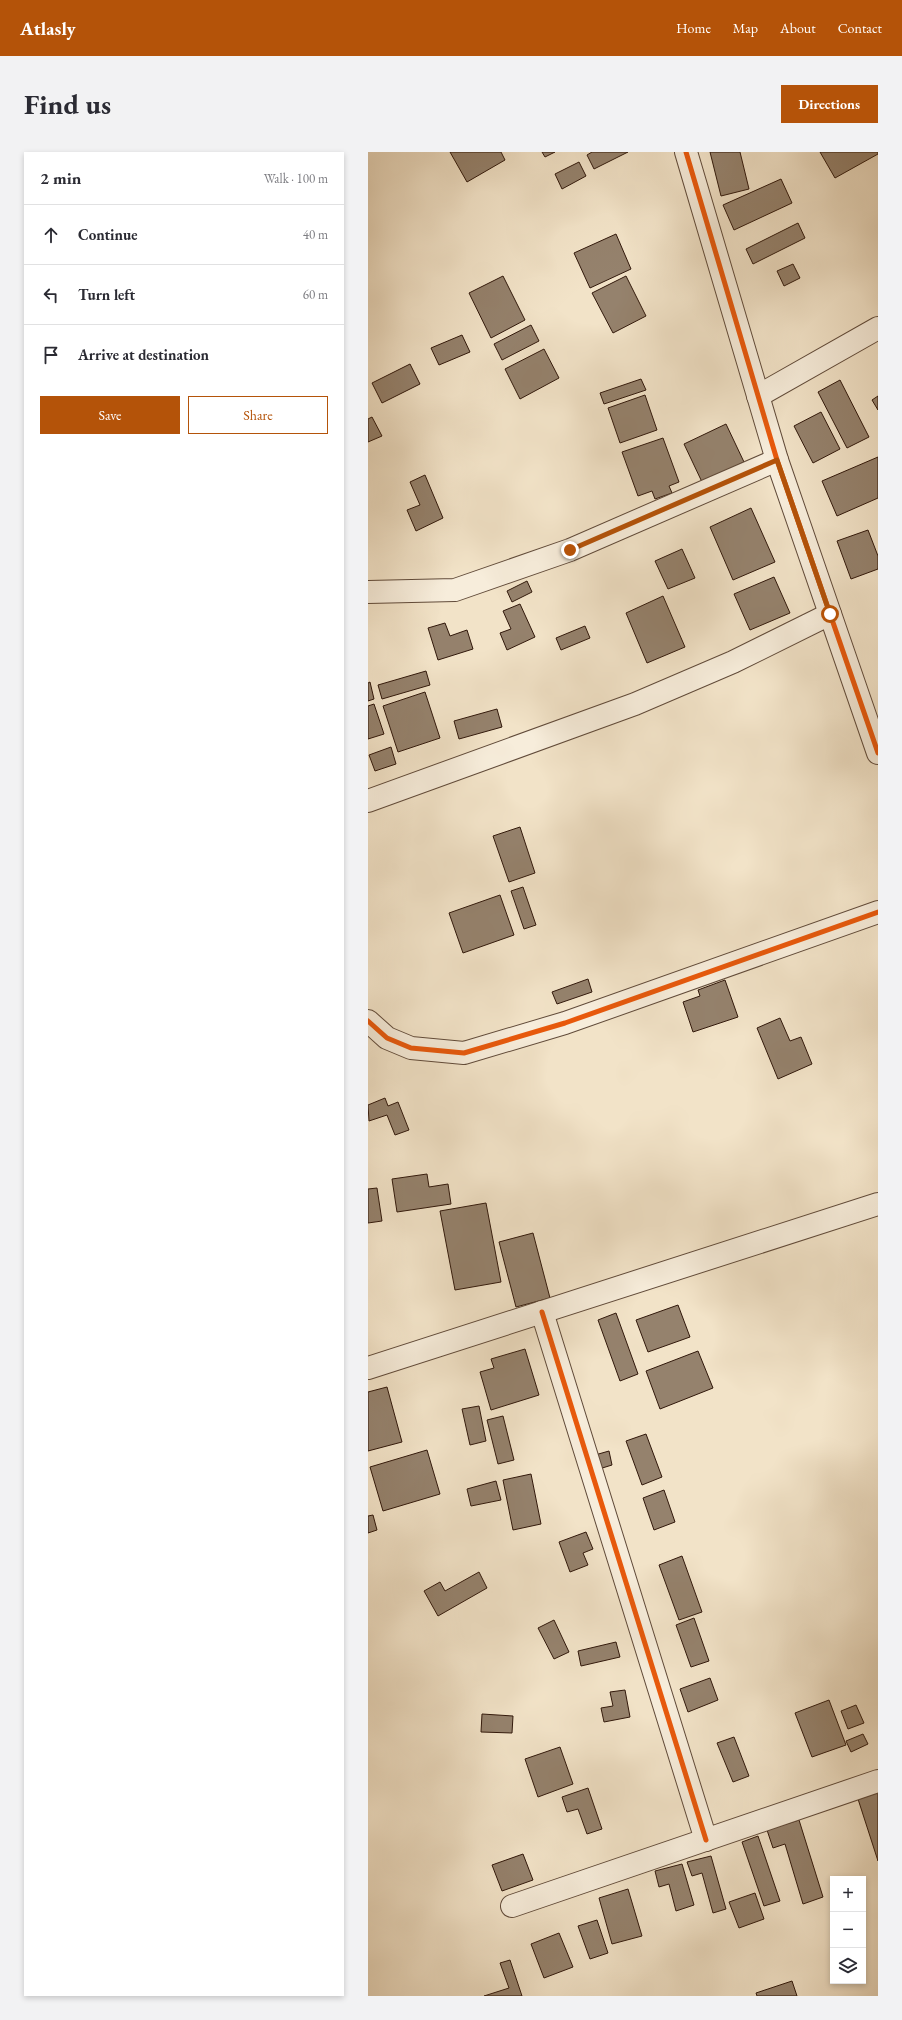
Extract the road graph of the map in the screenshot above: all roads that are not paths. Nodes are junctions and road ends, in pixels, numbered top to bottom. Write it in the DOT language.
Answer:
graph roads {
  1 [pos="686,152"];
  2 [pos="878,328"];
  3 [pos="758,396"];
  4 [pos="777,460"];
  5 [pos="368,592"];
  6 [pos="830,614"];
  7 [pos="878,753"];
  8 [pos="368,801"];
  9 [pos="878,912"];
  10 [pos="368,1021"];
  11 [pos="878,1204"];
  12 [pos="542,1312"];
  13 [pos="368,1368"];
  14 [pos="878,1781"];
  15 [pos="706,1840"];
  16 [pos="512,1906"];
  1 -- 3 [label="street"];
  2 -- 3 [label="street"];
  3 -- 4 [label="street"];
  4 -- 5 [label="street"];
  4 -- 6 [label="street"];
  6 -- 7 [label="street"];
  6 -- 8 [label="street"];
  9 -- 10 [label="street"];
  11 -- 12 [label="street"];
  12 -- 13 [label="street"];
  12 -- 15 [label="street"];
  14 -- 15 [label="street"];
  15 -- 16 [label="street"];
}
